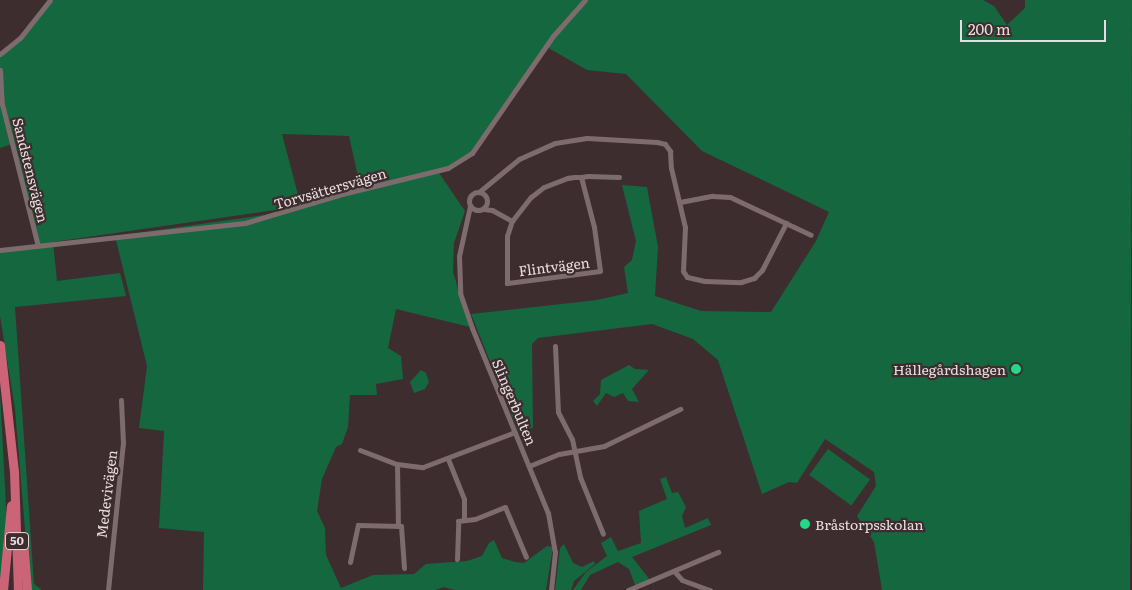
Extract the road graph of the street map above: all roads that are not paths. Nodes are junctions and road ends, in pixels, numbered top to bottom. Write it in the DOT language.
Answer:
graph roads {
  1 [pos="50,0"];
  2 [pos="585,0"];
  3 [pos="0,54"];
  4 [pos="0,70"];
  5 [pos="581,177"];
  6 [pos="619,177"];
  7 [pos="491,184"];
  8 [pos="480,192"];
  9 [pos="487,199"];
  10 [pos="680,202"];
  11 [pos="470,206"];
  12 [pos="480,209"];
  13 [pos="492,210"];
  14 [pos="512,221"];
  15 [pos="467,222"];
  16 [pos="786,223"];
  17 [pos="811,235"];
  18 [pos="38,246"];
  19 [pos="0,250"];
  20 [pos="0,345"];
  21 [pos="555,346"];
  22 [pos="0,369"];
  23 [pos="121,400"];
  24 [pos="680,409"];
  25 [pos="515,432"];
  26 [pos="360,450"];
  27 [pos="575,451"];
  28 [pos="448,459"];
  29 [pos="397,464"];
  30 [pos="529,466"];
  31 [pos="14,492"];
  32 [pos="464,519"];
  33 [pos="398,526"];
  34 [pos="603,534"];
  35 [pos="718,552"];
  36 [pos="526,557"];
  37 [pos="457,559"];
  38 [pos="350,562"];
  39 [pos="404,568"];
  40 [pos="674,571"];
  41 [pos="639,588"];
  42 [pos="3,590"];
  43 [pos="14,590"];
  44 [pos="18,590"];
  45 [pos="27,590"];
  46 [pos="108,590"];
  47 [pos="551,590"];
  48 [pos="628,590"];
  49 [pos="710,590"];
  1 -- 3 [label="street"];
  2 -- 18 [label="street, Torvsättersvägen"];
  4 -- 18 [label="street, Sandstensvägen"];
  5 -- 6 [label="street, Flintvägen"];
  5 -- 14 [label="street, Flintvägen"];
  5 -- 14 [label="street, Flintvägen"];
  7 -- 8 [label="street"];
  7 -- 9 [label="street"];
  7 -- 10 [label="street"];
  8 -- 9 [label="street"];
  8 -- 11 [label="street"];
  9 -- 12 [label="street, Slingerbulten"];
  9 -- 13 [label="street"];
  10 -- 16 [label="street"];
  10 -- 16 [label="street"];
  11 -- 12 [label="street"];
  11 -- 15 [label="street, Slingerbulten"];
  12 -- 13 [label="street"];
  12 -- 15 [label="street, Slingerbulten"];
  13 -- 14 [label="street"];
  15 -- 25 [label="street, Slingerbulten"];
  16 -- 17 [label="street"];
  18 -- 19 [label="street, Torvsättersvägen"];
  20 -- 31 [label="highway, 50"];
  21 -- 27 [label="street"];
  22 -- 31 [label="highway, 50"];
  23 -- 46 [label="street, Medevivägen"];
  24 -- 27 [label="street"];
  25 -- 28 [label="street"];
  25 -- 30 [label="street, Slingerbulten"];
  26 -- 29 [label="street"];
  27 -- 30 [label="street"];
  27 -- 34 [label="street"];
  28 -- 29 [label="street"];
  28 -- 32 [label="street"];
  29 -- 33 [label="street"];
  30 -- 47 [label="street, Slingerbulten"];
  31 -- 42 [label="highway"];
  31 -- 43 [label="highway, 50"];
  31 -- 44 [label="highway, 50"];
  31 -- 45 [label="highway"];
  32 -- 36 [label="street"];
  32 -- 37 [label="street"];
  33 -- 38 [label="street"];
  33 -- 39 [label="street"];
  35 -- 40 [label="street"];
  40 -- 41 [label="street"];
  40 -- 49 [label="street"];
  41 -- 48 [label="street"];
}
